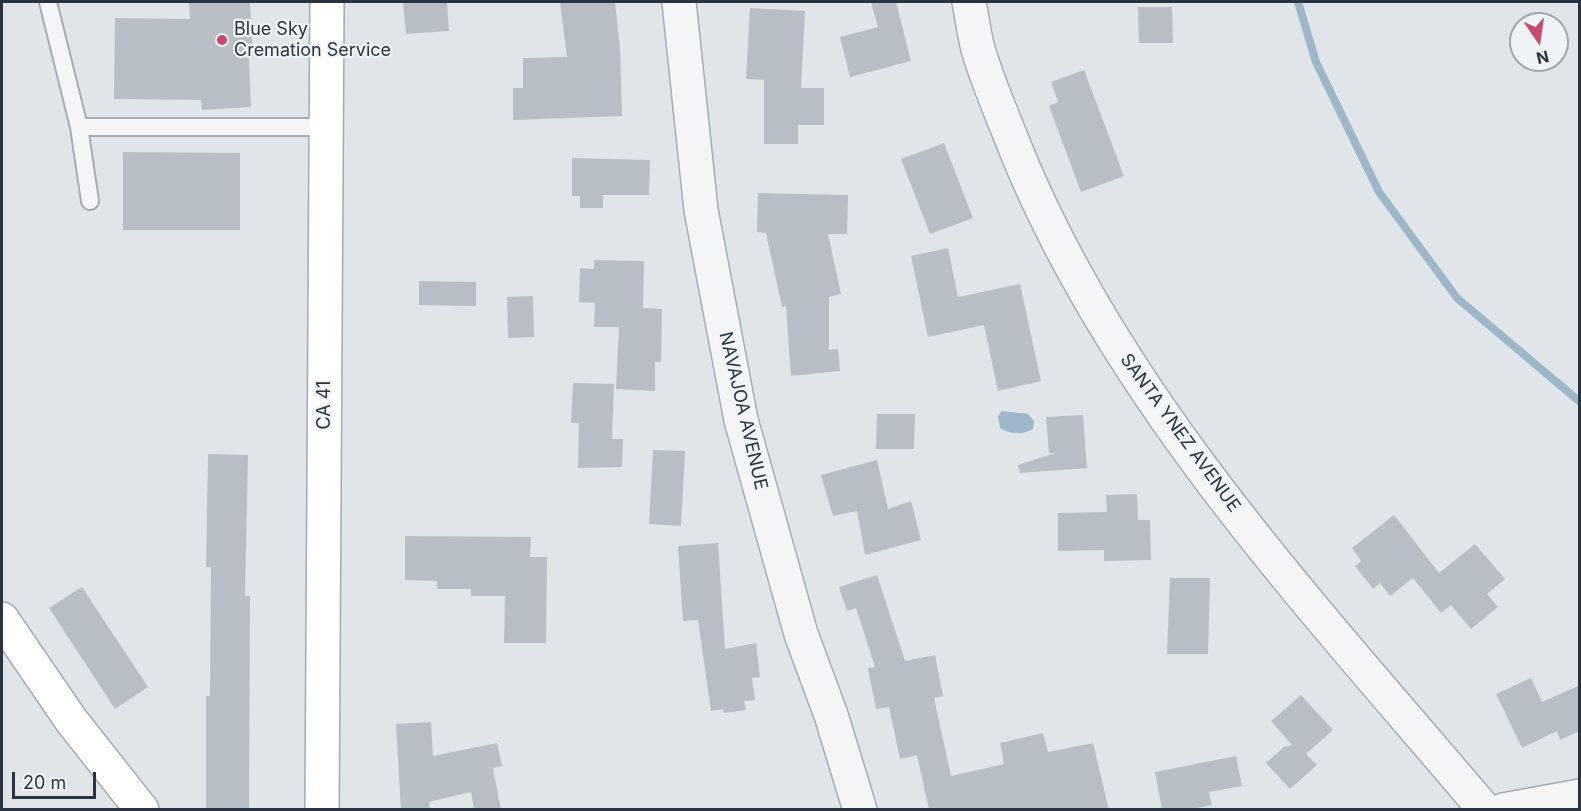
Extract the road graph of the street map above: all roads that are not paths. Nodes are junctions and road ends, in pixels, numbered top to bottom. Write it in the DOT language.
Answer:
graph roads {
  1 [pos="48,2"];
  2 [pos="327,2"];
  3 [pos="679,2"];
  4 [pos="969,2"];
  5 [pos="326,126"];
  6 [pos="79,127"];
  7 [pos="90,201"];
  8 [pos="2,619"];
  9 [pos="1580,796"];
  10 [pos="142,810"];
  11 [pos="322,810"];
  12 [pos="860,810"];
  13 [pos="1485,810"];
  14 [pos="1503,810"];
  1 -- 6 [label="lane"];
  2 -- 5 [label="main road, CA 41 / CA 41"];
  3 -- 12 [label="street, NAVAJOA AVENUE"];
  4 -- 13 [label="street, SANTA YNEZ AVENUE"];
  5 -- 6 [label="lane"];
  5 -- 11 [label="main road, CA 41 / CA 41"];
  6 -- 7 [label="lane"];
  8 -- 10 [label="main road"];
  9 -- 14 [label="street"];
}
